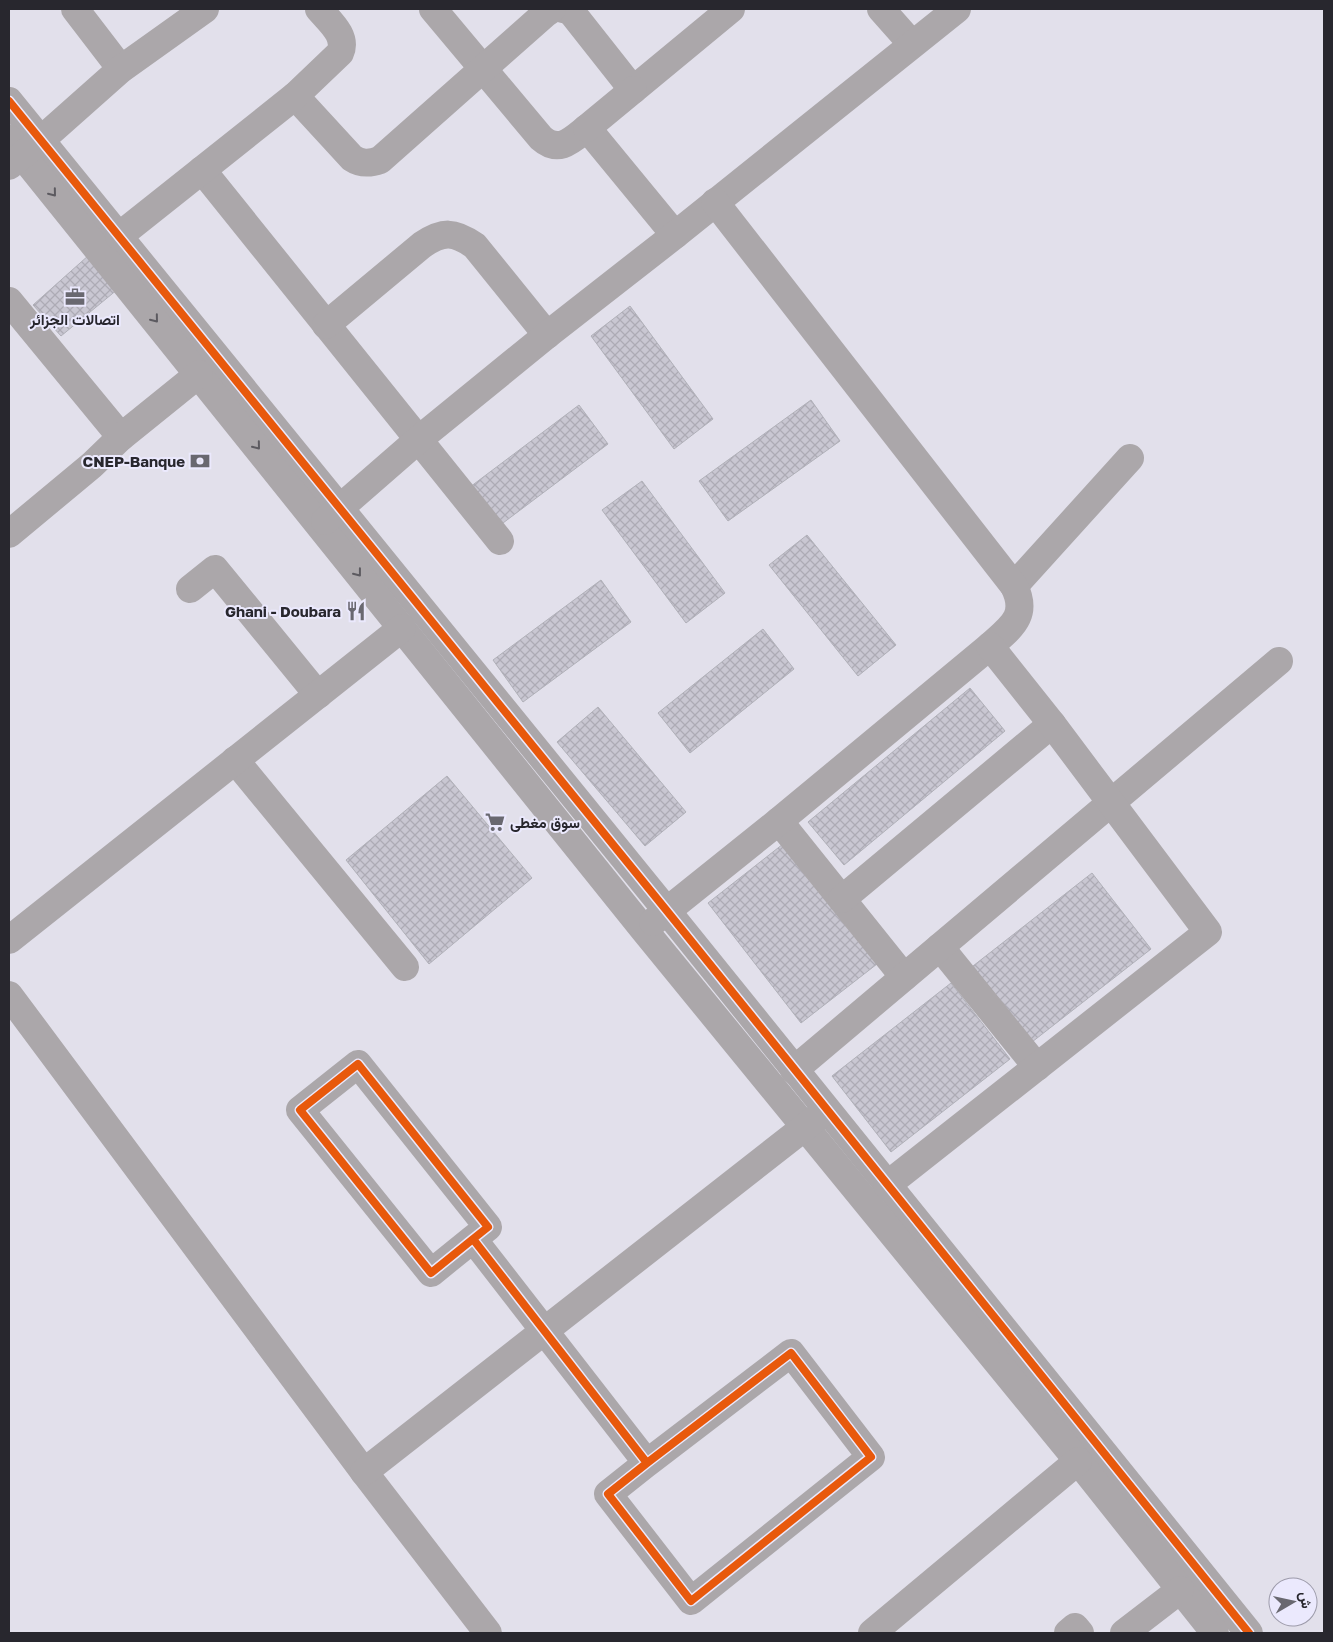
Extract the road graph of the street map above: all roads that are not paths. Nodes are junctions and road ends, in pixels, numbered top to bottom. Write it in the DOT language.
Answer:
graph roads {
  1 [pos="75,9"];
  2 [pos="205,9"];
  3 [pos="433,9"];
  4 [pos="552,9"];
  5 [pos="563,9"];
  6 [pos="731,9"];
  7 [pos="882,9"];
  8 [pos="957,9"];
  9 [pos="324,10"];
  10 [pos="912,44"];
  11 [pos="483,68"];
  12 [pos="121,69"];
  13 [pos="632,90"];
  14 [pos="295,96"];
  15 [pos="9,101"];
  16 [pos="587,128"];
  17 [pos="20,150"];
  18 [pos="202,170"];
  19 [pos="715,202"];
  20 [pos="676,235"];
  21 [pos="119,236"];
  22 [pos="9,301"];
  23 [pos="326,325"];
  24 [pos="547,335"];
  25 [pos="199,374"];
  26 [pos="121,437"];
  27 [pos="418,440"];
  28 [pos="1130,458"];
  29 [pos="330,517"];
  30 [pos="9,534"];
  31 [pos="500,541"];
  32 [pos="1014,586"];
  33 [pos="190,589"];
  34 [pos="402,628"];
  35 [pos="990,646"];
  36 [pos="1280,661"];
  37 [pos="318,695"];
  38 [pos="1052,724"];
  39 [pos="235,760"];
  40 [pos="1112,802"];
  41 [pos="779,821"];
  42 [pos="842,899"];
  43 [pos="667,911"];
  44 [pos="644,930"];
  45 [pos="9,940"];
  46 [pos="940,946"];
  47 [pos="405,967"];
  48 [pos="904,977"];
  49 [pos="9,995"];
  50 [pos="1037,1067"];
  51 [pos="794,1070"];
  52 [pos="826,1110"];
  53 [pos="805,1128"];
  54 [pos="887,1185"];
  55 [pos="473,1239"];
  56 [pos="544,1330"];
  57 [pos="1078,1461"];
  58 [pos="647,1463"];
  59 [pos="364,1472"];
  60 [pos="1180,1590"];
  61 [pos="488,1633"];
  62 [pos="872,1633"];
  63 [pos="1068,1633"];
  64 [pos="1080,1633"];
  65 [pos="1124,1633"];
  66 [pos="1214,1633"];
  67 [pos="1249,1633"];
  1 -- 12 [label="street"];
  2 -- 12 [label="street"];
  3 -- 11 [label="street"];
  4 -- 11 [label="street"];
  5 -- 13 [label="street"];
  6 -- 13 [label="street"];
  7 -- 10 [label="street"];
  8 -- 10 [label="street"];
  9 -- 14 [label="street"];
  10 -- 19 [label="street"];
  11 -- 14 [label="street"];
  11 -- 16 [label="street"];
  12 -- 17 [label="street"];
  13 -- 16 [label="street"];
  14 -- 18 [label="street"];
  15 -- 17 [label="street"];
  16 -- 20 [label="street"];
  17 -- 21 [label="street"];
  17 -- 25 [label="street, one-way"];
  18 -- 21 [label="street"];
  18 -- 23 [label="street"];
  19 -- 20 [label="street"];
  19 -- 32 [label="street"];
  20 -- 24 [label="street"];
  21 -- 29 [label="street"];
  22 -- 26 [label="street"];
  23 -- 24 [label="street"];
  23 -- 27 [label="street"];
  24 -- 27 [label="street"];
  25 -- 26 [label="street"];
  25 -- 29 [label="street, one-way"];
  26 -- 30 [label="street"];
  27 -- 29 [label="street"];
  27 -- 31 [label="street"];
  28 -- 32 [label="street"];
  29 -- 34 [label="street, one-way"];
  29 -- 43 [label="street"];
  32 -- 35 [label="street"];
  33 -- 37 [label="street"];
  34 -- 37 [label="street"];
  34 -- 44 [label="street"];
  35 -- 38 [label="street"];
  35 -- 41 [label="street"];
  36 -- 40 [label="street"];
  37 -- 39 [label="street"];
  38 -- 40 [label="street"];
  38 -- 42 [label="street"];
  39 -- 45 [label="street"];
  39 -- 47 [label="street"];
  40 -- 46 [label="street"];
  40 -- 50 [label="street"];
  41 -- 42 [label="street"];
  41 -- 43 [label="street"];
  42 -- 48 [label="street"];
  43 -- 44 [label="street"];
  43 -- 51 [label="street"];
  44 -- 53 [label="street"];
  46 -- 48 [label="street"];
  46 -- 50 [label="street"];
  48 -- 51 [label="street"];
  49 -- 59 [label="street"];
  50 -- 54 [label="street"];
  51 -- 52 [label="street"];
  52 -- 53 [label="street"];
  52 -- 54 [label="street"];
  53 -- 56 [label="street"];
  53 -- 57 [label="street"];
  54 -- 67 [label="street"];
  55 -- 55 [label="street"];
  55 -- 56 [label="street"];
  56 -- 58 [label="street"];
  56 -- 59 [label="street"];
  57 -- 60 [label="street"];
  57 -- 62 [label="street"];
  58 -- 58 [label="street"];
  59 -- 61 [label="street"];
  60 -- 65 [label="street"];
  60 -- 66 [label="street"];
  63 -- 64 [label="street"];
}
